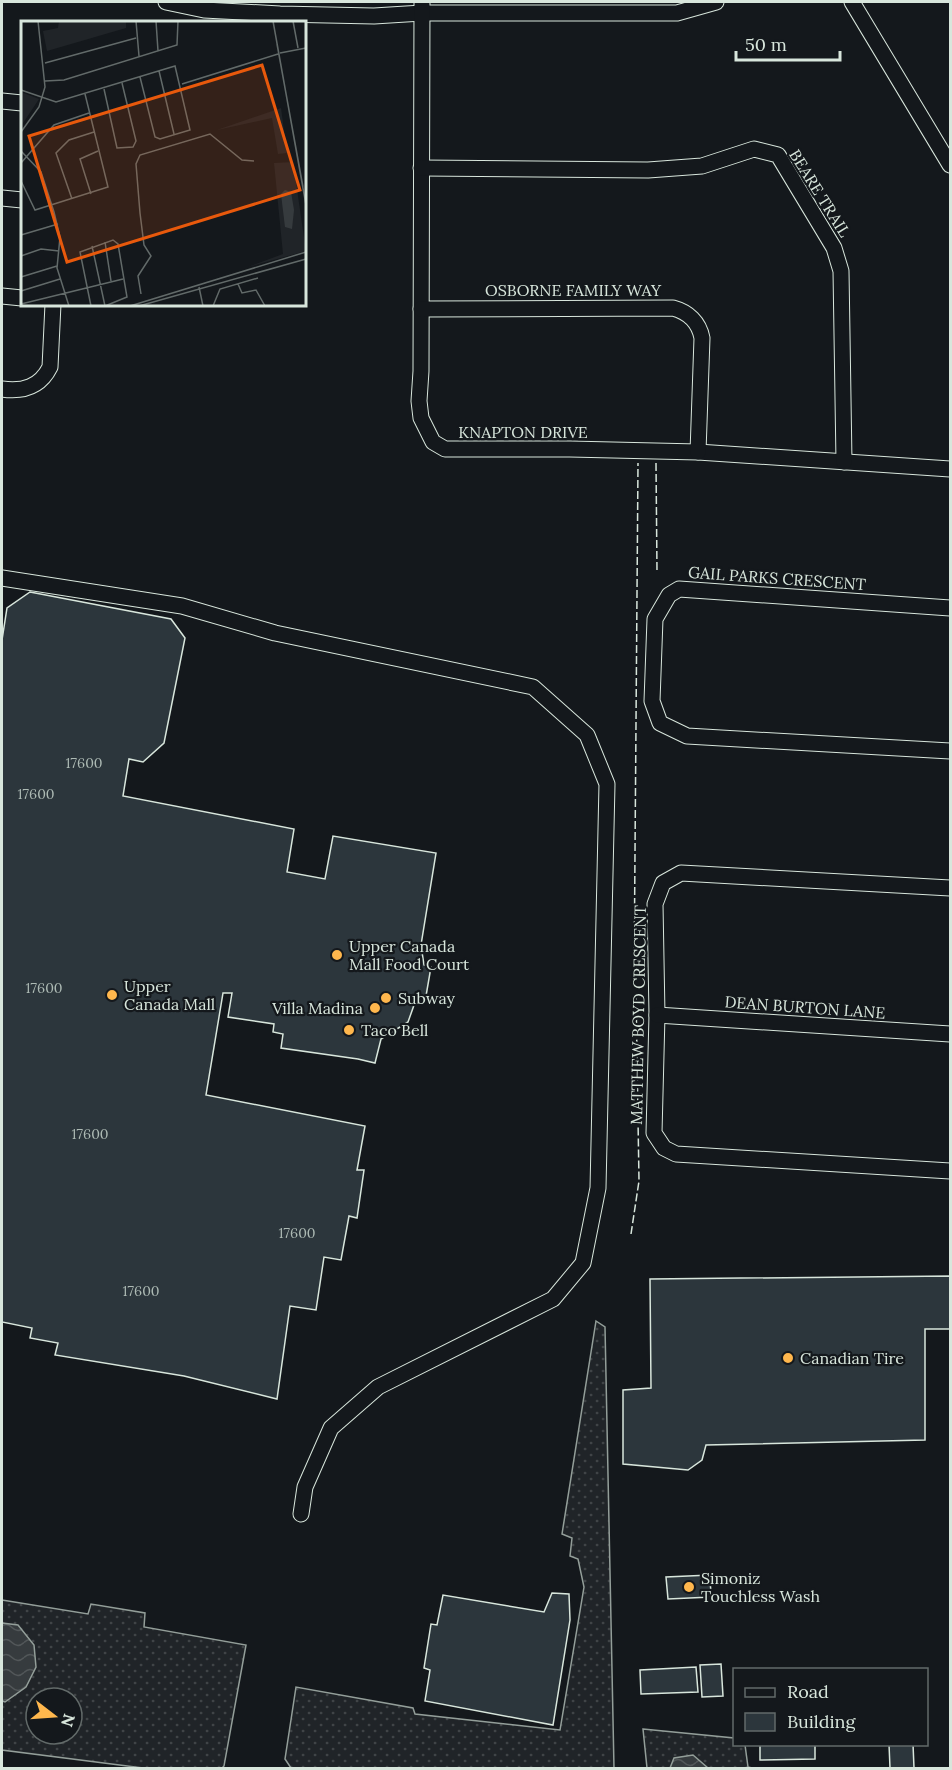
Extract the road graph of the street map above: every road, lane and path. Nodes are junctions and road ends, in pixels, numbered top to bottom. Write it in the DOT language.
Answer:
graph roads {
  1 [pos="166,2"];
  2 [pos="716,2"];
  3 [pos="852,2"];
  4 [pos="422,7"];
  5 [pos="280,8"];
  6 [pos="2,101"];
  7 [pos="21,102"];
  8 [pos="951,165"];
  9 [pos="421,168"];
  10 [pos="2,198"];
  11 [pos="21,200"];
  12 [pos="2,296"];
  13 [pos="21,298"];
  14 [pos="53,306"];
  15 [pos="421,309"];
  16 [pos="2,389"];
  17 [pos="698,452"];
  18 [pos="844,462"];
  19 [pos="951,469"];
  20 [pos="2,578"];
  21 [pos="951,608"];
  22 [pos="951,751"];
  23 [pos="951,888"];
  24 [pos="657,1015"];
  25 [pos="951,1034"];
  26 [pos="951,1171"];
  27 [pos="301,1514"];
  1 -- 5 [label="street"];
  2 -- 4 [label="street"];
  3 -- 8 [label="street"];
  4 -- 5 [label="street"];
  4 -- 9 [label="street, KNAPTON DRIVE"];
  6 -- 7 [label="street"];
  9 -- 15 [label="street, KNAPTON DRIVE"];
  9 -- 18 [label="street, BEARE TRAIL"];
  10 -- 11 [label="street"];
  12 -- 13 [label="street"];
  14 -- 16 [label="street"];
  15 -- 17 [label="street, KNAPTON DRIVE"];
  15 -- 17 [label="street, OSBORNE FAMILY WAY"];
  17 -- 18 [label="street, KNAPTON DRIVE"];
  18 -- 19 [label="street, KNAPTON DRIVE"];
  20 -- 27 [label="street"];
  21 -- 22 [label="street, GAIL PARKS CRESCENT"];
  23 -- 24 [label="street, MATTHEW BOYD CRESCENT"];
  24 -- 25 [label="street, DEAN BURTON LANE"];
  24 -- 26 [label="street, MATTHEW BOYD CRESCENT"];
}
